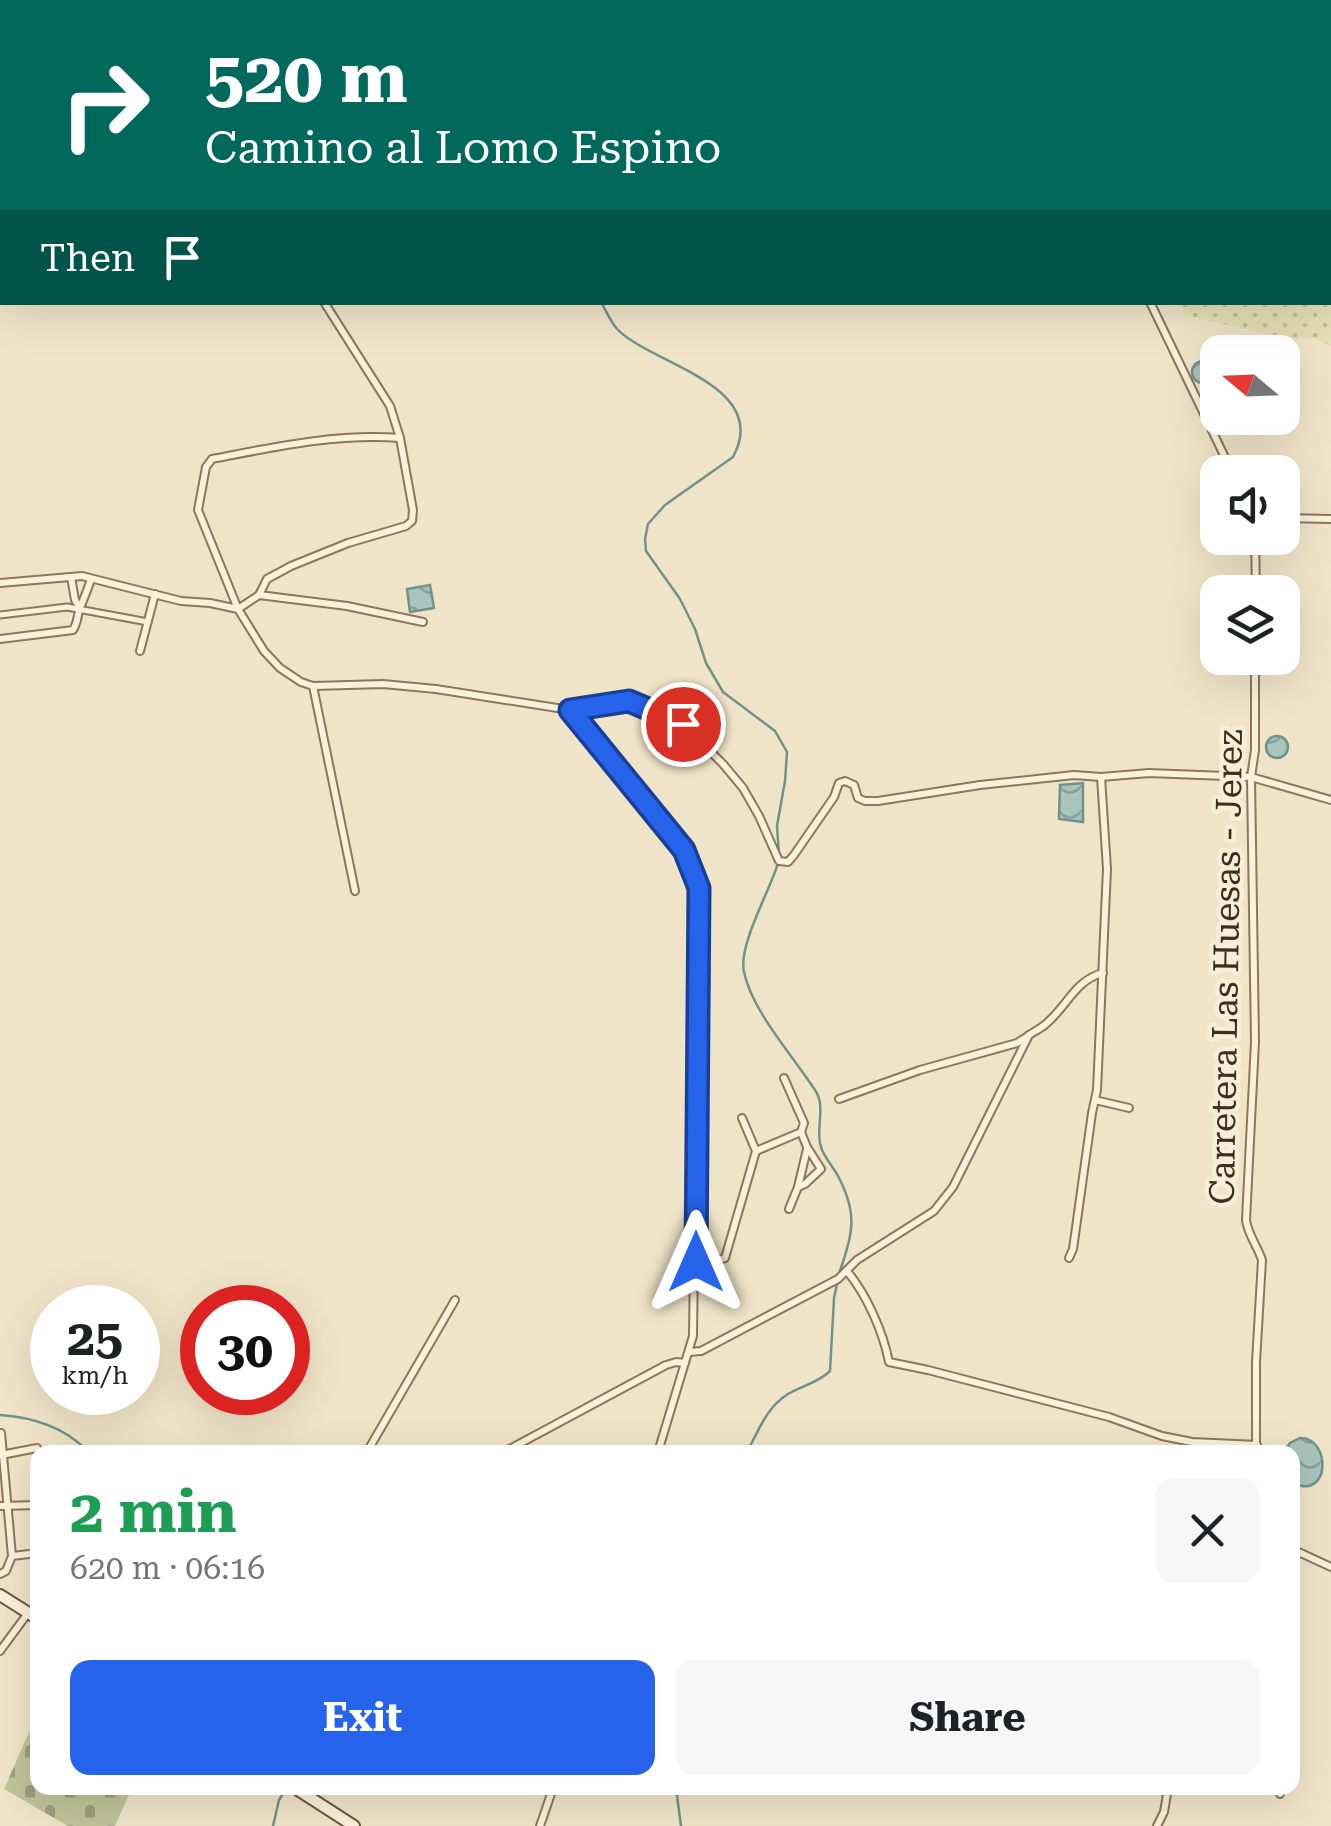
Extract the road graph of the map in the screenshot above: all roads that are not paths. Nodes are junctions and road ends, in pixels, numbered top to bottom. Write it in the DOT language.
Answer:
graph roads {
  1 [pos="326,305"];
  2 [pos="1151,305"];
  3 [pos="400,438"];
  4 [pos="1224,455"];
  5 [pos="1300,518"];
  6 [pos="1331,519"];
  7 [pos="71,577"];
  8 [pos="91,578"];
  9 [pos="0,583"];
  10 [pos="156,594"];
  11 [pos="259,595"];
  12 [pos="80,608"];
  13 [pos="238,609"];
  14 [pos="0,615"];
  15 [pos="148,622"];
  16 [pos="423,622"];
  17 [pos="0,639"];
  18 [pos="140,651"];
  19 [pos="1255,675"];
  20 [pos="313,686"];
  21 [pos="570,710"];
  22 [pos="1100,777"];
  23 [pos="1251,777"];
  24 [pos="1331,800"];
  25 [pos="356,891"];
  26 [pos="1103,972"];
  27 [pos="1029,1035"];
  28 [pos="784,1078"];
  29 [pos="839,1099"];
  30 [pos="1095,1100"];
  31 [pos="1129,1108"];
  32 [pos="742,1118"];
  33 [pos="801,1132"];
  34 [pos="807,1148"];
  35 [pos="756,1151"];
  36 [pos="798,1187"];
  37 [pos="788,1209"];
  38 [pos="1069,1258"];
  39 [pos="696,1262"];
  40 [pos="846,1271"];
  41 [pos="454,1300"];
  42 [pos="689,1352"];
  43 [pos="685,1363"];
  44 [pos="1,1432"];
  45 [pos="372,1445"];
  46 [pos="517,1445"];
  47 [pos="660,1445"];
  48 [pos="1220,1445"];
  49 [pos="1257,1445"];
  50 [pos="30,1449"];
  51 [pos="1,1454"];
  52 [pos="30,1505"];
  53 [pos="4,1506"];
  54 [pos="1300,1552"];
  55 [pos="30,1555"];
  56 [pos="12,1556"];
  57 [pos="1331,1568"];
  58 [pos="0,1574"];
  59 [pos="0,1595"];
  60 [pos="30,1614"];
  61 [pos="30,1619"];
  62 [pos="0,1651"];
  63 [pos="306,1795"];
  64 [pos="551,1795"];
  65 [pos="1167,1795"];
  66 [pos="354,1826"];
  67 [pos="540,1826"];
  68 [pos="1157,1826"];
  1 -- 3 [label="street"];
  2 -- 4 [label="street"];
  3 -- 11 [label="street"];
  3 -- 13 [label="street"];
  5 -- 6 [label="street"];
  7 -- 8 [label="street"];
  7 -- 9 [label="street"];
  7 -- 12 [label="street"];
  8 -- 10 [label="street"];
  8 -- 12 [label="street"];
  10 -- 13 [label="street"];
  10 -- 15 [label="street"];
  11 -- 13 [label="street"];
  11 -- 16 [label="street"];
  12 -- 14 [label="street"];
  12 -- 15 [label="street"];
  12 -- 17 [label="street"];
  13 -- 20 [label="street"];
  15 -- 18 [label="street"];
  19 -- 23 [label="street, Carretera Las Huesas - Jerez"];
  20 -- 21 [label="street"];
  20 -- 25 [label="street"];
  21 -- 22 [label="street"];
  21 -- 39 [label="street"];
  22 -- 23 [label="street"];
  22 -- 26 [label="street"];
  23 -- 24 [label="street"];
  23 -- 49 [label="street, Carretera Las Huesas - Jerez"];
  26 -- 27 [label="street"];
  26 -- 30 [label="street"];
  27 -- 29 [label="street"];
  27 -- 40 [label="street"];
  28 -- 33 [label="street"];
  30 -- 31 [label="street"];
  30 -- 38 [label="street"];
  32 -- 35 [label="street"];
  33 -- 34 [label="street"];
  33 -- 35 [label="street"];
  34 -- 36 [label="street"];
  34 -- 36 [label="street"];
  35 -- 39 [label="street"];
  36 -- 37 [label="street"];
  39 -- 42 [label="street"];
  40 -- 42 [label="street"];
  40 -- 48 [label="street"];
  41 -- 45 [label="street"];
  42 -- 43 [label="street"];
  43 -- 46 [label="street"];
  43 -- 47 [label="street"];
  44 -- 51 [label="street"];
  50 -- 51 [label="street"];
  51 -- 53 [label="street"];
  52 -- 53 [label="street"];
  53 -- 56 [label="street"];
  54 -- 57 [label="street"];
  55 -- 56 [label="street"];
  56 -- 58 [label="street"];
  59 -- 60 [label="main road"];
  61 -- 62 [label="street"];
  63 -- 66 [label="main road"];
  64 -- 67 [label="street"];
  65 -- 68 [label="street"];
}
